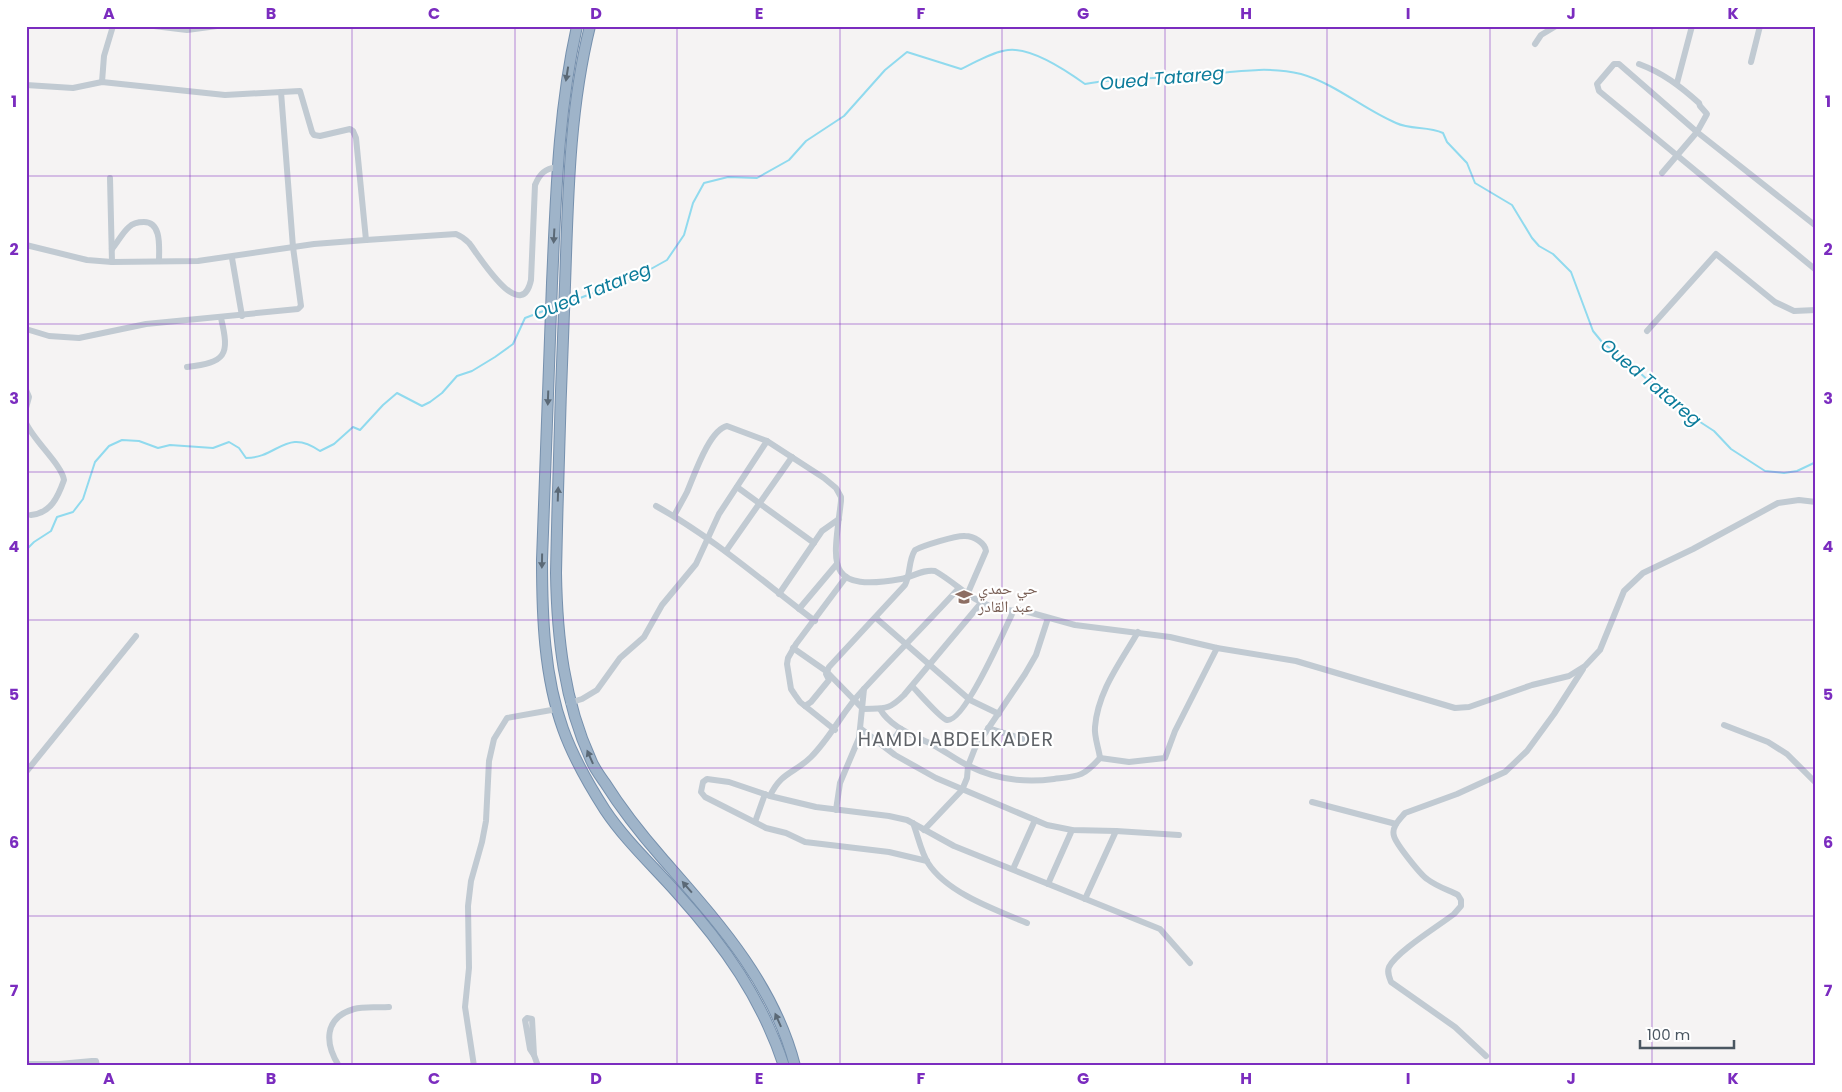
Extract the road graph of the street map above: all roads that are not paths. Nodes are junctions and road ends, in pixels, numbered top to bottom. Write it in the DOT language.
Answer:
graph roads {
  1 [pos="113,26"];
  2 [pos="154,26"];
  3 [pos="217,26"];
  4 [pos="577,26"];
  5 [pos="590,26"];
  6 [pos="1692,26"];
  7 [pos="1760,26"];
  8 [pos="1553,27"];
  9 [pos="1535,44"];
  10 [pos="1751,62"];
  11 [pos="1639,64"];
  12 [pos="102,82"];
  13 [pos="1677,83"];
  14 [pos="26,85"];
  15 [pos="281,92"];
  16 [pos="1697,132"];
  17 [pos="1676,155"];
  18 [pos="557,166"];
  19 [pos="1662,173"];
  20 [pos="110,178"];
  21 [pos="1816,226"];
  22 [pos="366,240"];
  23 [pos="26,245"];
  24 [pos="293,248"];
  25 [pos="112,249"];
  26 [pos="232,258"];
  27 [pos="159,261"];
  28 [pos="112,262"];
  29 [pos="1816,270"];
  30 [pos="1816,310"];
  31 [pos="242,316"];
  32 [pos="220,318"];
  33 [pos="26,329"];
  34 [pos="1647,331"];
  35 [pos="187,367"];
  36 [pos="26,390"];
  37 [pos="26,408"];
  38 [pos="26,422"];
  39 [pos="767,441"];
  40 [pos="792,457"];
  41 [pos="737,487"];
  42 [pos="1816,502"];
  43 [pos="760,504"];
  44 [pos="656,506"];
  45 [pos="32,515"];
  46 [pos="674,516"];
  47 [pos="839,520"];
  48 [pos="708,538"];
  49 [pos="814,543"];
  50 [pos="726,552"];
  51 [pos="836,565"];
  52 [pos="846,577"];
  53 [pos="909,577"];
  54 [pos="903,582"];
  55 [pos="959,588"];
  56 [pos="780,594"];
  57 [pos="967,595"];
  58 [pos="981,604"];
  59 [pos="799,609"];
  60 [pos="1013,612"];
  61 [pos="876,618"];
  62 [pos="1048,618"];
  63 [pos="815,621"];
  64 [pos="1138,632"];
  65 [pos="136,636"];
  66 [pos="906,645"];
  67 [pos="793,648"];
  68 [pos="1217,648"];
  69 [pos="930,665"];
  70 [pos="1585,666"];
  71 [pos="827,674"];
  72 [pos="912,686"];
  73 [pos="864,689"];
  74 [pos="855,700"];
  75 [pos="970,700"];
  76 [pos="569,703"];
  77 [pos="805,706"];
  78 [pos="557,709"];
  79 [pos="863,709"];
  80 [pos="880,709"];
  81 [pos="999,714"];
  82 [pos="1724,725"];
  83 [pos="988,728"];
  84 [pos="861,729"];
  85 [pos="901,729"];
  86 [pos="834,730"];
  87 [pos="1033,742"];
  88 [pos="886,748"];
  89 [pos="1100,758"];
  90 [pos="968,766"];
  91 [pos="26,772"];
  92 [pos="1816,783"];
  93 [pos="962,790"];
  94 [pos="768,795"];
  95 [pos="1312,802"];
  96 [pos="836,810"];
  97 [pos="1035,820"];
  98 [pos="755,822"];
  99 [pos="913,824"];
  100 [pos="1396,824"];
  101 [pos="924,830"];
  102 [pos="1072,830"];
  103 [pos="1116,831"];
  104 [pos="1179,835"];
  105 [pos="927,861"];
  106 [pos="1013,869"];
  107 [pos="1048,884"];
  108 [pos="1085,899"];
  109 [pos="1027,923"];
  110 [pos="1190,963"];
  111 [pos="389,1007"];
  112 [pos="534,1055"];
  113 [pos="1486,1056"];
  114 [pos="26,1064"];
  115 [pos="59,1065"];
  116 [pos="97,1066"];
  117 [pos="339,1066"];
  118 [pos="474,1066"];
  119 [pos="538,1066"];
  120 [pos="784,1066"];
  121 [pos="795,1066"];
  1 -- 12 [label="street"];
  2 -- 3 [label="street"];
  4 -- 18 [label="highway, one-way"];
  76 -- 5 [label="highway, one-way"];
  6 -- 13 [label="street"];
  7 -- 10 [label="street"];
  8 -- 9 [label="street"];
  11 -- 13 [label="street"];
  12 -- 14 [label="street"];
  12 -- 15 [label="street"];
  13 -- 16 [label="street"];
  15 -- 22 [label="street"];
  15 -- 24 [label="street"];
  16 -- 17 [label="street"];
  16 -- 17 [label="street"];
  16 -- 21 [label="street"];
  17 -- 19 [label="street"];
  17 -- 29 [label="street"];
  18 -- 22 [label="street"];
  18 -- 78 [label="highway, one-way"];
  20 -- 25 [label="street"];
  22 -- 24 [label="street"];
  23 -- 28 [label="street"];
  24 -- 26 [label="street"];
  24 -- 31 [label="street"];
  25 -- 27 [label="street"];
  25 -- 28 [label="street"];
  26 -- 27 [label="street"];
  26 -- 31 [label="street"];
  27 -- 28 [label="street"];
  30 -- 34 [label="street"];
  31 -- 32 [label="street"];
  32 -- 33 [label="street"];
  32 -- 35 [label="street"];
  36 -- 37 [label="street"];
  38 -- 45 [label="street"];
  39 -- 40 [label="street"];
  39 -- 41 [label="street"];
  39 -- 46 [label="street"];
  40 -- 43 [label="street"];
  40 -- 47 [label="street"];
  41 -- 43 [label="street"];
  41 -- 48 [label="street"];
  42 -- 70 [label="street"];
  43 -- 49 [label="street"];
  43 -- 50 [label="street"];
  44 -- 46 [label="street"];
  46 -- 48 [label="street"];
  47 -- 49 [label="street"];
  47 -- 51 [label="street"];
  48 -- 50 [label="street"];
  48 -- 76 [label="street"];
  49 -- 56 [label="street"];
  50 -- 56 [label="street"];
  51 -- 52 [label="street"];
  51 -- 59 [label="street"];
  52 -- 54 [label="street"];
  52 -- 63 [label="street"];
  53 -- 54 [label="street"];
  53 -- 55 [label="street"];
  53 -- 57 [label="street"];
  54 -- 61 [label="street"];
  55 -- 57 [label="street"];
  55 -- 66 [label="street"];
  56 -- 59 [label="street"];
  57 -- 58 [label="street"];
  58 -- 60 [label="street"];
  58 -- 69 [label="street"];
  59 -- 63 [label="street"];
  60 -- 62 [label="street"];
  60 -- 75 [label="street"];
  61 -- 66 [label="street"];
  61 -- 71 [label="street"];
  62 -- 64 [label="street"];
  62 -- 81 [label="street"];
  63 -- 67 [label="street"];
  64 -- 68 [label="street"];
  64 -- 89 [label="street"];
  65 -- 91 [label="street"];
  66 -- 69 [label="street"];
  66 -- 73 [label="street"];
  67 -- 71 [label="street"];
  67 -- 77 [label="street"];
  68 -- 70 [label="street"];
  68 -- 89 [label="street"];
  69 -- 72 [label="street"];
  69 -- 75 [label="street"];
  70 -- 100 [label="street"];
  71 -- 74 [label="street"];
  71 -- 77 [label="street"];
  72 -- 75 [label="street"];
  72 -- 80 [label="street"];
  73 -- 74 [label="street"];
  73 -- 79 [label="street"];
  74 -- 79 [label="street"];
  74 -- 86 [label="street"];
  75 -- 81 [label="street"];
  121 -- 76 [label="highway, one-way"];
  77 -- 86 [label="street"];
  78 -- 118 [label="street"];
  78 -- 120 [label="highway"];
  79 -- 80 [label="street"];
  79 -- 84 [label="street"];
  80 -- 85 [label="street"];
  81 -- 83 [label="street"];
  82 -- 92 [label="street"];
  83 -- 87 [label="street"];
  83 -- 90 [label="street"];
  84 -- 88 [label="street"];
  84 -- 96 [label="street"];
  85 -- 88 [label="street"];
  85 -- 90 [label="street"];
  86 -- 94 [label="street"];
  88 -- 93 [label="street"];
  89 -- 90 [label="street"];
  90 -- 93 [label="street"];
  93 -- 97 [label="street"];
  93 -- 101 [label="street"];
  94 -- 96 [label="street"];
  94 -- 98 [label="street"];
  94 -- 98 [label="street"];
  95 -- 100 [label="street"];
  96 -- 99 [label="street"];
  97 -- 102 [label="street"];
  97 -- 106 [label="street"];
  98 -- 105 [label="street"];
  99 -- 101 [label="street"];
  99 -- 105 [label="street"];
  100 -- 113 [label="street"];
  101 -- 106 [label="street"];
  102 -- 103 [label="street"];
  102 -- 107 [label="street"];
  103 -- 104 [label="street"];
  103 -- 108 [label="street"];
  105 -- 109 [label="street"];
  106 -- 107 [label="street"];
  107 -- 108 [label="street"];
  108 -- 110 [label="street"];
  111 -- 117 [label="street"];
  112 -- 112 [label="street"];
  112 -- 119 [label="street"];
  114 -- 115 [label="street"];
  115 -- 116 [label="street"];
}
